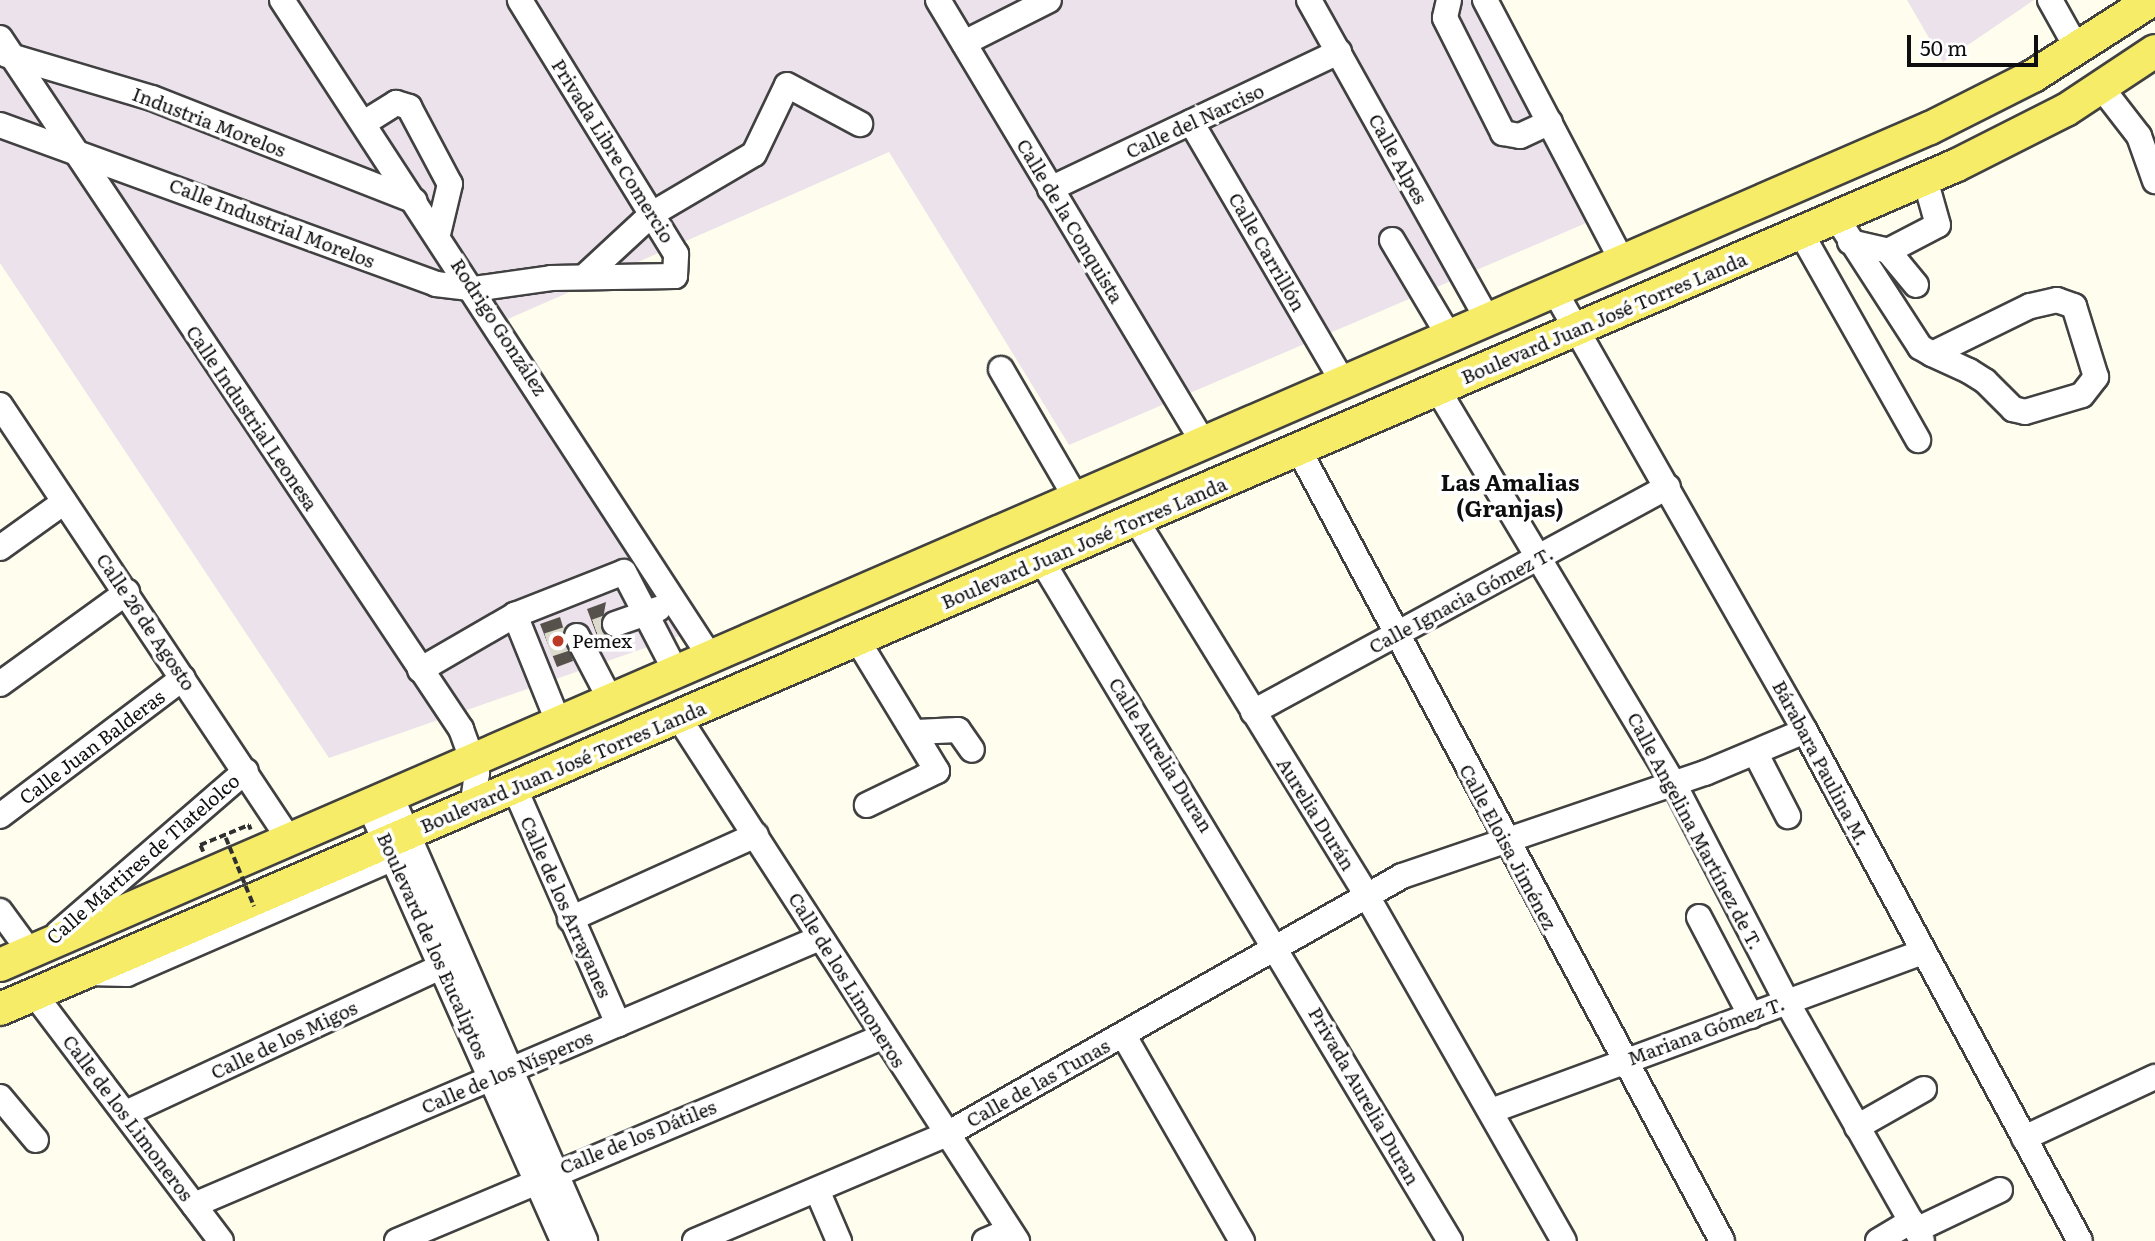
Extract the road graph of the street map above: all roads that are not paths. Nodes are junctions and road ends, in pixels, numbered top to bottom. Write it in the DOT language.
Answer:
graph roads {
  1 [pos="282,0"];
  2 [pos="520,0"];
  3 [pos="938,0"];
  4 [pos="1049,0"];
  5 [pos="1309,0"];
  6 [pos="1449,0"];
  7 [pos="1485,0"];
  8 [pos="2050,0"];
  9 [pos="2152,0"];
  10 [pos="964,43"];
  11 [pos="4,49"];
  12 [pos="2078,50"];
  13 [pos="1339,52"];
  14 [pos="2152,59"];
  15 [pos="2101,87"];
  16 [pos="1191,122"];
  17 [pos="1550,122"];
  18 [pos="363,123"];
  19 [pos="860,124"];
  20 [pos="0,125"];
  21 [pos="71,147"];
  22 [pos="1925,179"];
  23 [pos="2155,181"];
  24 [pos="1050,189"];
  25 [pos="415,201"];
  26 [pos="652,214"];
  27 [pos="1843,230"];
  28 [pos="1801,233"];
  29 [pos="438,234"];
  30 [pos="1392,240"];
  31 [pos="1888,251"];
  32 [pos="1622,261"];
  33 [pos="584,277"];
  34 [pos="1916,285"];
  35 [pos="474,289"];
  36 [pos="1555,290"];
  37 [pos="1487,319"];
  38 [pos="1577,330"];
  39 [pos="1449,336"];
  40 [pos="1932,354"];
  41 [pos="1001,369"];
  42 [pos="1343,382"];
  43 [pos="1438,390"];
  44 [pos="1,408"];
  45 [pos="1918,440"];
  46 [pos="1203,442"];
  47 [pos="1299,450"];
  48 [pos="1668,487"];
  49 [pos="1076,498"];
  50 [pos="64,502"];
  51 [pos="1136,520"];
  52 [pos="639,546"];
  53 [pos="0,548"];
  54 [pos="1539,558"];
  55 [pos="1042,561"];
  56 [pos="624,572"];
  57 [pos="127,592"];
  58 [pos="676,603"];
  59 [pos="645,613"];
  60 [pos="515,615"];
  61 [pos="1397,635"];
  62 [pos="572,638"];
  63 [pos="858,641"];
  64 [pos="711,658"];
  65 [pos="420,670"];
  66 [pos="676,672"];
  67 [pos="183,678"];
  68 [pos="0,684"];
  69 [pos="611,701"];
  70 [pos="1253,712"];
  71 [pos="679,718"];
  72 [pos="559,724"];
  73 [pos="1805,731"];
  74 [pos="915,732"];
  75 [pos="972,750"];
  76 [pos="1756,754"];
  77 [pos="475,760"];
  78 [pos="246,771"];
  79 [pos="1674,784"];
  80 [pos="515,789"];
  81 [pos="380,800"];
  82 [pos="867,805"];
  83 [pos="472,807"];
  84 [pos="0,816"];
  85 [pos="1788,816"];
  86 [pos="756,835"];
  87 [pos="289,839"];
  88 [pos="1503,840"];
  89 [pos="401,846"];
  90 [pos="1367,896"];
  91 [pos="0,912"];
  92 [pos="1699,917"];
  93 [pos="570,919"];
  94 [pos="820,938"];
  95 [pos="1280,949"];
  96 [pos="35,950"];
  97 [pos="1921,953"];
  98 [pos="0,965"];
  99 [pos="441,967"];
  100 [pos="34,995"];
  101 [pos="1787,1002"];
  102 [pos="0,1009"];
  103 [pos="1751,1016"];
  104 [pos="618,1024"];
  105 [pos="1124,1036"];
  106 [pos="881,1037"];
  107 [pos="1623,1060"];
  108 [pos="500,1074"];
  109 [pos="2155,1077"];
  110 [pos="1924,1089"];
  111 [pos="0,1097"];
  112 [pos="1491,1111"];
  113 [pos="126,1113"];
  114 [pos="1857,1127"];
  115 [pos="947,1134"];
  116 [pos="2024,1138"];
  117 [pos="36,1140"];
  118 [pos="545,1176"];
  119 [pos="817,1190"];
  120 [pos="2000,1190"];
  121 [pos="194,1205"];
  122 [pos="1916,1231"];
  123 [pos="1013,1236"];
  124 [pos="221,1241"];
  125 [pos="397,1241"];
  126 [pos="563,1241"];
  127 [pos="584,1241"];
  128 [pos="695,1241"];
  129 [pos="839,1241"];
  130 [pos="985,1241"];
  131 [pos="1241,1241"];
  132 [pos="1450,1241"];
  133 [pos="1564,1241"];
  134 [pos="1722,1241"];
  135 [pos="1878,1241"];
  136 [pos="2080,1241"];
  1 -- 18 [label="street, Rodrigo González"];
  2 -- 26 [label="street, Privada Libre Comercio"];
  3 -- 10 [label="street, Calle de la Conquista"];
  4 -- 10 [label="street"];
  5 -- 13 [label="street, Calle Alpes"];
  6 -- 17 [label="street"];
  7 -- 17 [label="street"];
  8 -- 12 [label="street"];
  9 -- 12 [label="main road"];
  10 -- 24 [label="street, Calle de la Conquista"];
  11 -- 21 [label="street, Calle Industrial Leonesa"];
  11 -- 25 [label="street, Industria Morelos"];
  12 -- 32 [label="main road"];
  13 -- 16 [label="street, Calle del Narciso"];
  13 -- 37 [label="street, Calle Alpes"];
  14 -- 15 [label="main road, Boulevard Juan José Torres Landa"];
  15 -- 22 [label="main road, Boulevard Juan José Torres Landa"];
  15 -- 23 [label="street"];
  16 -- 24 [label="street, Calle del Narciso"];
  16 -- 42 [label="street, Calle Carrillón"];
  17 -- 32 [label="street"];
  18 -- 25 [label="street, Rodrigo González"];
  18 -- 29 [label="street"];
  19 -- 26 [label="street"];
  20 -- 21 [label="street, Calle Industrial Morelos"];
  21 -- 35 [label="street, Calle Industrial Morelos"];
  21 -- 65 [label="street, Calle Industrial Leonesa"];
  22 -- 27 [label="main road, Boulevard Juan José Torres Landa"];
  22 -- 31 [label="street"];
  24 -- 46 [label="street, Calle de la Conquista"];
  25 -- 29 [label="street, Rodrigo González"];
  26 -- 33 [label="street"];
  26 -- 33 [label="street, Privada Libre Comercio"];
  27 -- 28 [label="main road, Boulevard Juan José Torres Landa"];
  27 -- 31 [label="street"];
  27 -- 40 [label="street"];
  28 -- 38 [label="main road, Boulevard Juan José Torres Landa"];
  28 -- 45 [label="street"];
  29 -- 35 [label="street, Rodrigo González"];
  30 -- 39 [label="street"];
  31 -- 34 [label="street"];
  32 -- 36 [label="main road"];
  33 -- 35 [label="street, Privada Libre Comercio"];
  35 -- 52 [label="street, Rodrigo González"];
  36 -- 37 [label="main road"];
  36 -- 38 [label="street, Bárabara Paulina M."];
  37 -- 39 [label="main road"];
  38 -- 43 [label="main road, Boulevard Juan José Torres Landa"];
  38 -- 48 [label="street, Bárabara Paulina M."];
  39 -- 42 [label="main road"];
  40 -- 40 [label="street"];
  41 -- 49 [label="street"];
  42 -- 46 [label="main road"];
  43 -- 47 [label="main road, Boulevard Juan José Torres Landa"];
  43 -- 54 [label="street, Calle Angelina Martínez de T."];
  44 -- 50 [label="street, Calle 26 de Agosto"];
  46 -- 49 [label="main road"];
  47 -- 51 [label="main road, Boulevard Juan José Torres Landa"];
  47 -- 61 [label="street, Calle Eloisa Jiménez"];
  48 -- 54 [label="street, Calle Ignacia Gómez T."];
  48 -- 73 [label="street, Bárabara Paulina M."];
  49 -- 64 [label="main road"];
  50 -- 53 [label="street"];
  50 -- 57 [label="street, Calle 26 de Agosto"];
  51 -- 55 [label="main road, Boulevard Juan José Torres Landa"];
  51 -- 70 [label="street, Aurelia Durán"];
  52 -- 56 [label="street"];
  52 -- 58 [label="street, Rodrigo González"];
  54 -- 61 [label="street, Calle Ignacia Gómez T."];
  54 -- 79 [label="street, Calle Angelina Martínez de T."];
  55 -- 63 [label="main road, Boulevard Juan José Torres Landa"];
  55 -- 95 [label="street, Calle Aurelia Duran"];
  56 -- 59 [label="street"];
  56 -- 60 [label="street"];
  57 -- 67 [label="street, Calle 26 de Agosto"];
  57 -- 68 [label="street"];
  58 -- 59 [label="street"];
  58 -- 64 [label="street, Rodrigo González"];
  59 -- 62 [label="street"];
  59 -- 66 [label="street"];
  60 -- 62 [label="street"];
  60 -- 65 [label="street"];
  61 -- 70 [label="street, Calle Ignacia Gómez T."];
  61 -- 88 [label="street, Calle Eloisa Jiménez"];
  62 -- 69 [label="street"];
  62 -- 72 [label="street"];
  63 -- 71 [label="main road, Boulevard Juan José Torres Landa"];
  63 -- 74 [label="street"];
  64 -- 66 [label="main road"];
  65 -- 77 [label="street, Calle Industrial Leonesa"];
  66 -- 69 [label="main road"];
  67 -- 78 [label="street, Calle 26 de Agosto"];
  67 -- 84 [label="street, Calle Juan Balderas"];
  69 -- 72 [label="main road"];
  70 -- 90 [label="street, Aurelia Durán"];
  71 -- 80 [label="main road, Boulevard Juan José Torres Landa"];
  71 -- 86 [label="street, Calle de los Limoneros"];
  72 -- 77 [label="main road"];
  73 -- 76 [label="street, Calle de las Tunas"];
  73 -- 97 [label="street, Bárabara Paulina M."];
  74 -- 75 [label="street"];
  74 -- 82 [label="street"];
  76 -- 79 [label="street, Calle de las Tunas"];
  76 -- 85 [label="street"];
  77 -- 81 [label="main road"];
  77 -- 83 [label="street"];
  78 -- 87 [label="street, Calle 26 de Agosto"];
  78 -- 96 [label="street, Calle Mártires de Tlatelolco"];
  79 -- 88 [label="street, Calle de las Tunas"];
  79 -- 101 [label="street, Calle Angelina Martínez de T."];
  80 -- 83 [label="main road, Boulevard Juan José Torres Landa"];
  80 -- 93 [label="street, Calle de los Arrayanes"];
  81 -- 87 [label="main road"];
  81 -- 89 [label="street, Boulevard de los Eucaliptos"];
  83 -- 89 [label="main road, Boulevard Juan José Torres Landa"];
  86 -- 93 [label="street"];
  86 -- 94 [label="street, Calle de los Limoneros"];
  87 -- 96 [label="main road"];
  88 -- 90 [label="street, Calle de las Tunas"];
  88 -- 107 [label="street, Calle Eloisa Jiménez"];
  89 -- 99 [label="street, Boulevard de los Eucaliptos"];
  89 -- 100 [label="main road, Boulevard Juan José Torres Landa"];
  89 -- 108 [label="street, Boulevard de los Eucaliptos"];
  90 -- 95 [label="street, Calle de las Tunas"];
  90 -- 112 [label="street, Aurelia Durán"];
  91 -- 96 [label="street"];
  92 -- 103 [label="street"];
  93 -- 104 [label="street, Calle de los Arrayanes"];
  94 -- 104 [label="street, Calle de los Nísperos"];
  94 -- 106 [label="street, Calle de los Limoneros"];
  95 -- 105 [label="street, Calle de las Tunas"];
  95 -- 132 [label="street, Privada Aurelia Duran"];
  96 -- 98 [label="main road"];
  97 -- 101 [label="street, Mariana Gómez T."];
  97 -- 116 [label="street, Bárabara Paulina M."];
  99 -- 108 [label="street, Boulevard de los Eucaliptos"];
  99 -- 113 [label="street, Calle de los Migos"];
  100 -- 102 [label="main road, Boulevard Juan José Torres Landa"];
  100 -- 113 [label="street, Calle de los Limoneros"];
  101 -- 103 [label="street, Mariana Gómez T."];
  101 -- 114 [label="street, Calle Angelina Martínez de T."];
  103 -- 107 [label="street, Mariana Gómez T."];
  104 -- 108 [label="street, Calle de los Nísperos"];
  105 -- 115 [label="street, Calle de las Tunas"];
  105 -- 131 [label="street"];
  106 -- 115 [label="street, Calle de los Limoneros"];
  106 -- 118 [label="street, Calle de los Dátiles"];
  107 -- 112 [label="street, Mariana Gómez T."];
  107 -- 134 [label="street, Calle Eloisa Jiménez"];
  108 -- 118 [label="street, Boulevard de los Eucaliptos"];
  108 -- 121 [label="street, Calle de los Nísperos"];
  109 -- 116 [label="street"];
  110 -- 114 [label="street"];
  111 -- 117 [label="street"];
  112 -- 133 [label="street, Aurelia Durán"];
  113 -- 121 [label="street, Calle de los Limoneros"];
  114 -- 122 [label="street, Calle Angelina Martínez de T."];
  115 -- 119 [label="street, Calle de las Tunas"];
  115 -- 123 [label="street, Calle de los Limoneros"];
  116 -- 136 [label="street, Bárabara Paulina M."];
  118 -- 125 [label="street, Calle de los Dátiles"];
  118 -- 126 [label="street, Boulevard de los Eucaliptos"];
  118 -- 127 [label="street, Boulevard de los Eucaliptos"];
  119 -- 128 [label="street, Calle de las Tunas"];
  119 -- 129 [label="street"];
  120 -- 122 [label="street"];
  121 -- 124 [label="street, Calle de los Limoneros"];
  122 -- 135 [label="street"];
  123 -- 130 [label="street"];
}
